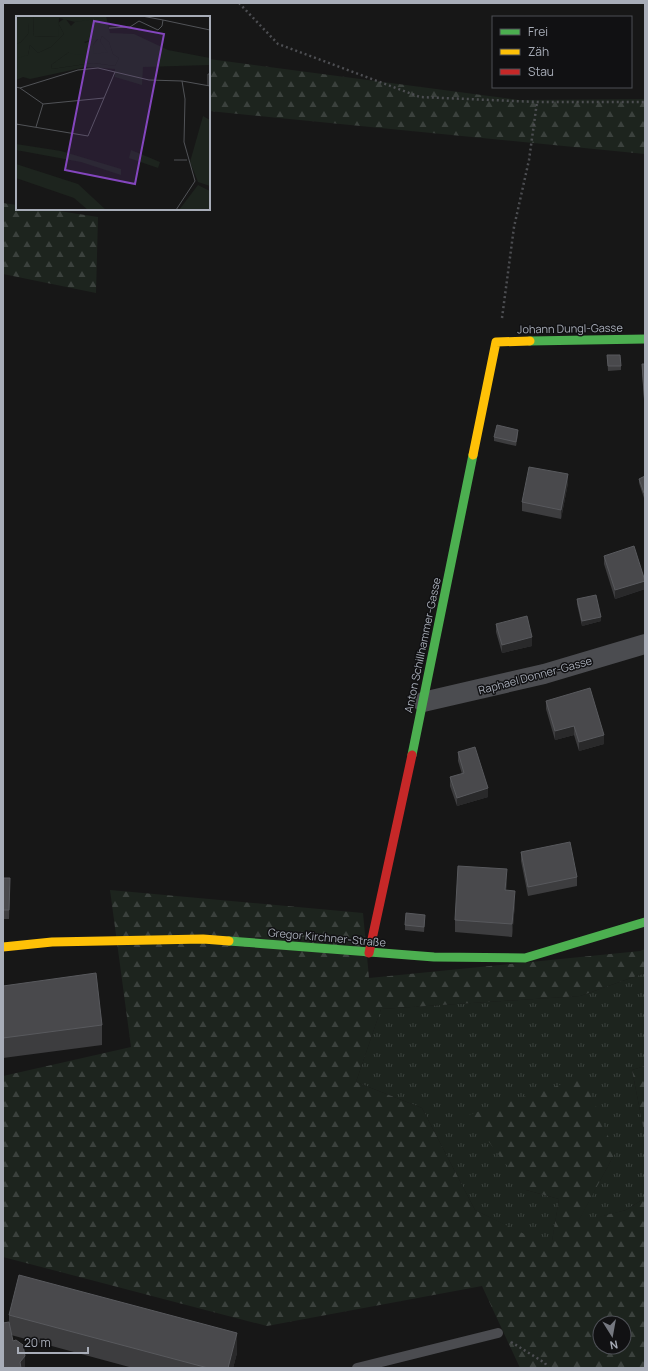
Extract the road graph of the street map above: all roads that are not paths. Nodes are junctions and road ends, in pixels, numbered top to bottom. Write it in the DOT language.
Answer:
graph roads {
  1 [pos="645,339"];
  2 [pos="498,342"];
  3 [pos="645,644"];
  4 [pos="423,702"];
  5 [pos="645,922"];
  6 [pos="3,947"];
  7 [pos="369,952"];
  8 [pos="498,1333"];
  9 [pos="358,1368"];
  1 -- 2 [label="street, Johann Dungl-Gasse"];
  2 -- 4 [label="street, Anton Schillhammer-Gasse"];
  3 -- 4 [label="street, Raphael Donner-Gasse"];
  4 -- 7 [label="street, Anton Schillhammer-Gasse"];
  5 -- 7 [label="street, Gregor Kirchner-Straße"];
  6 -- 7 [label="street, Gregor Kirchner-Straße"];
  8 -- 9 [label="lane"];
}
